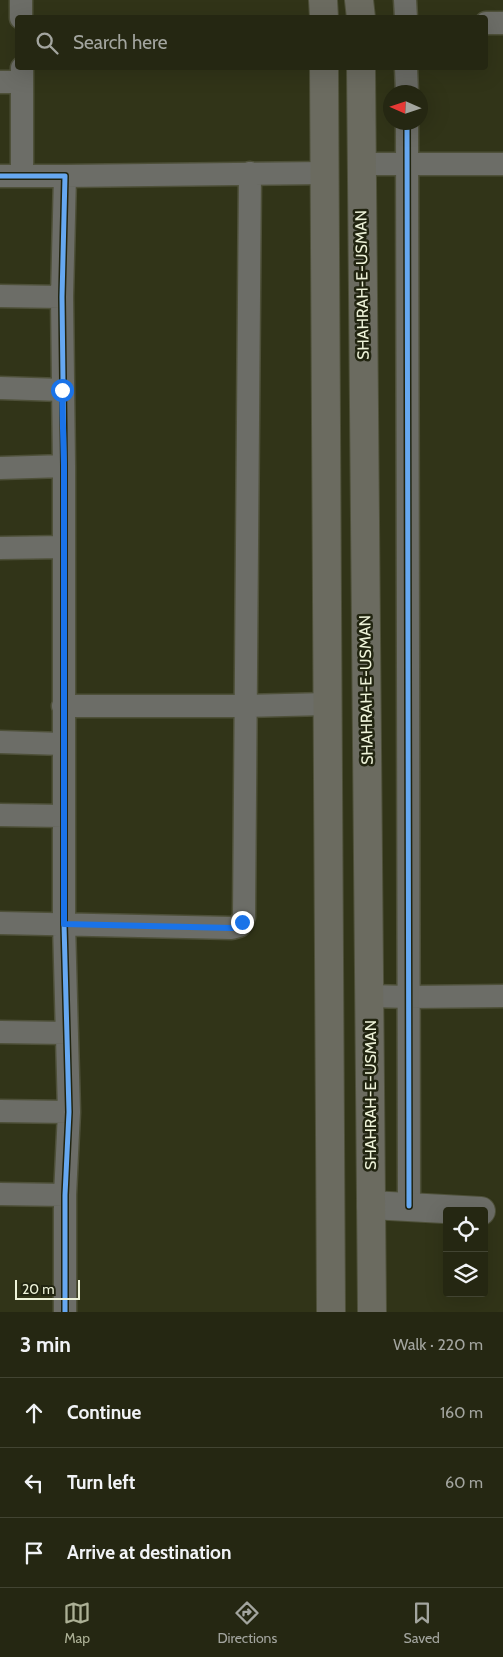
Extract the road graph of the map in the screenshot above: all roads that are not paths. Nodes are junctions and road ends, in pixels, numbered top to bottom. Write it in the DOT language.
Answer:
graph roads {
  1 [pos="21,0"];
  2 [pos="323,0"];
  3 [pos="359,0"];
  4 [pos="405,0"];
  5 [pos="21,15"];
  6 [pos="324,15"];
  7 [pos="360,15"];
  8 [pos="406,15"];
  9 [pos="488,23"];
  10 [pos="503,23"];
  11 [pos="324,70"];
  12 [pos="361,70"];
  13 [pos="406,70"];
  14 [pos="15,77"];
  15 [pos="406,85"];
  16 [pos="407,130"];
  17 [pos="361,164"];
  18 [pos="407,164"];
  19 [pos="503,164"];
  20 [pos="250,173"];
  21 [pos="325,173"];
  22 [pos="11,176"];
  23 [pos="65,176"];
  24 [pos="0,296"];
  25 [pos="62,297"];
  26 [pos="0,388"];
  27 [pos="62,390"];
  28 [pos="64,466"];
  29 [pos="0,468"];
  30 [pos="63,547"];
  31 [pos="0,548"];
  32 [pos="327,704"];
  33 [pos="64,706"];
  34 [pos="245,706"];
  35 [pos="0,742"];
  36 [pos="63,744"];
  37 [pos="0,815"];
  38 [pos="64,816"];
  39 [pos="0,923"];
  40 [pos="64,924"];
  41 [pos="369,996"];
  42 [pos="503,996"];
  43 [pos="410,997"];
  44 [pos="0,1032"];
  45 [pos="67,1033"];
  46 [pos="0,1111"];
  47 [pos="69,1112"];
  48 [pos="0,1194"];
  49 [pos="65,1195"];
  50 [pos="371,1205"];
  51 [pos="409,1206"];
  52 [pos="443,1208"];
  53 [pos="488,1211"];
  54 [pos="503,1212"];
  55 [pos="65,1312"];
  56 [pos="331,1312"];
  57 [pos="372,1312"];
  1 -- 5 [label="street"];
  2 -- 6 [label="main road"];
  3 -- 7 [label="main road"];
  4 -- 8 [label="street"];
  9 -- 10 [label="street"];
  11 -- 21 [label="main road"];
  12 -- 17 [label="main road, SHAHRAH-E-USMAN"];
  13 -- 15 [label="street"];
  14 -- 22 [label="street"];
  16 -- 18 [label="street"];
  17 -- 18 [label="street"];
  17 -- 41 [label="main road, SHAHRAH-E-USMAN"];
  18 -- 19 [label="street"];
  18 -- 43 [label="street"];
  20 -- 21 [label="street"];
  20 -- 23 [label="street"];
  20 -- 34 [label="street"];
  21 -- 32 [label="main road"];
  22 -- 23 [label="street"];
  23 -- 25 [label="street"];
  24 -- 25 [label="street"];
  25 -- 27 [label="street"];
  26 -- 27 [label="street"];
  27 -- 28 [label="street"];
  28 -- 29 [label="street"];
  28 -- 30 [label="street"];
  30 -- 31 [label="street"];
  30 -- 33 [label="street"];
  32 -- 34 [label="street"];
  32 -- 56 [label="main road"];
  33 -- 34 [label="street"];
  33 -- 36 [label="street"];
  34 -- 40 [label="street"];
  35 -- 36 [label="street"];
  36 -- 38 [label="street"];
  37 -- 38 [label="street"];
  38 -- 40 [label="street"];
  39 -- 40 [label="street"];
  40 -- 45 [label="street"];
  41 -- 43 [label="street"];
  41 -- 50 [label="main road, SHAHRAH-E-USMAN"];
  42 -- 43 [label="street"];
  43 -- 51 [label="street"];
  44 -- 45 [label="street"];
  45 -- 47 [label="street"];
  46 -- 47 [label="street"];
  47 -- 49 [label="street"];
  48 -- 49 [label="street"];
  49 -- 55 [label="street"];
  50 -- 51 [label="street"];
  50 -- 57 [label="main road, SHAHRAH-E-USMAN"];
  51 -- 52 [label="street"];
  53 -- 54 [label="street"];
}
